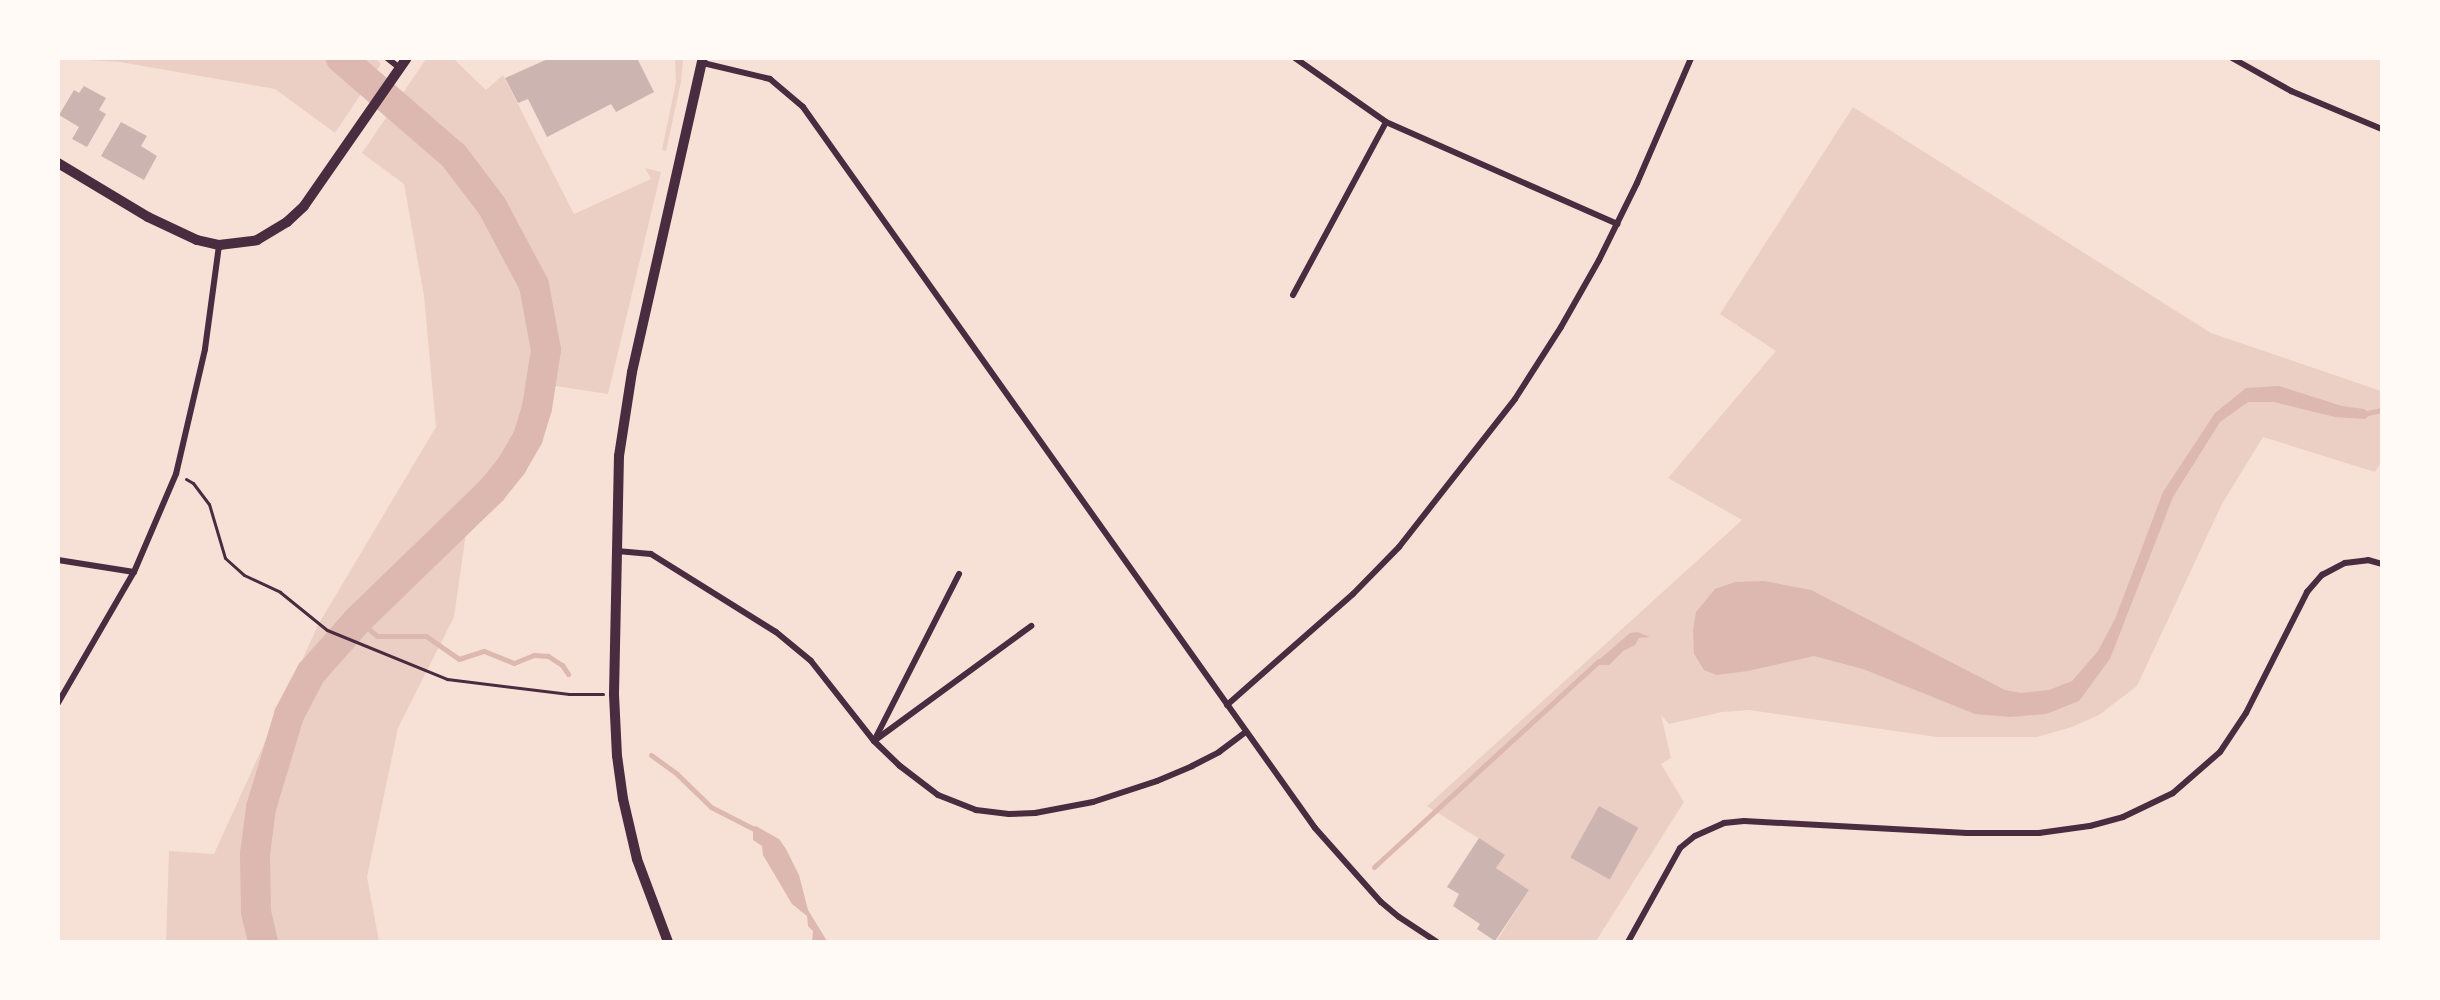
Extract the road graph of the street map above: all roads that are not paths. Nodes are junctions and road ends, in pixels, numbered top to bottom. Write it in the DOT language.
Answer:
graph roads {
  1 [pos="387,58"];
  2 [pos="1295,58"];
  3 [pos="1691,58"];
  4 [pos="2232,58"];
  5 [pos="703,61"];
  6 [pos="400,67"];
  7 [pos="1386,122"];
  8 [pos="2382,129"];
  9 [pos="58,163"];
  10 [pos="1617,224"];
  11 [pos="219,245"];
  12 [pos="1293,295"];
  13 [pos="616,550"];
  14 [pos="58,560"];
  15 [pos="2382,564"];
  16 [pos="134,572"];
  17 [pos="959,574"];
  18 [pos="1031,627"];
  19 [pos="58,704"];
  20 [pos="1227,705"];
  21 [pos="1246,732"];
  22 [pos="874,741"];
  23 [pos="669,942"];
  24 [pos="1437,942"];
  25 [pos="1628,942"];
  1 -- 6 [label="street"];
  2 -- 7 [label="street"];
  3 -- 10 [label="street"];
  4 -- 8 [label="street"];
  5 -- 13 [label="street"];
  5 -- 20 [label="street"];
  6 -- 11 [label="street"];
  7 -- 10 [label="street"];
  7 -- 12 [label="street"];
  9 -- 11 [label="street"];
  10 -- 20 [label="street"];
  11 -- 16 [label="street"];
  13 -- 22 [label="street"];
  13 -- 23 [label="street"];
  14 -- 16 [label="street"];
  15 -- 25 [label="street"];
  16 -- 19 [label="street"];
  17 -- 22 [label="street"];
  18 -- 22 [label="street"];
  20 -- 21 [label="street"];
  21 -- 22 [label="street"];
  21 -- 24 [label="street"];
}
